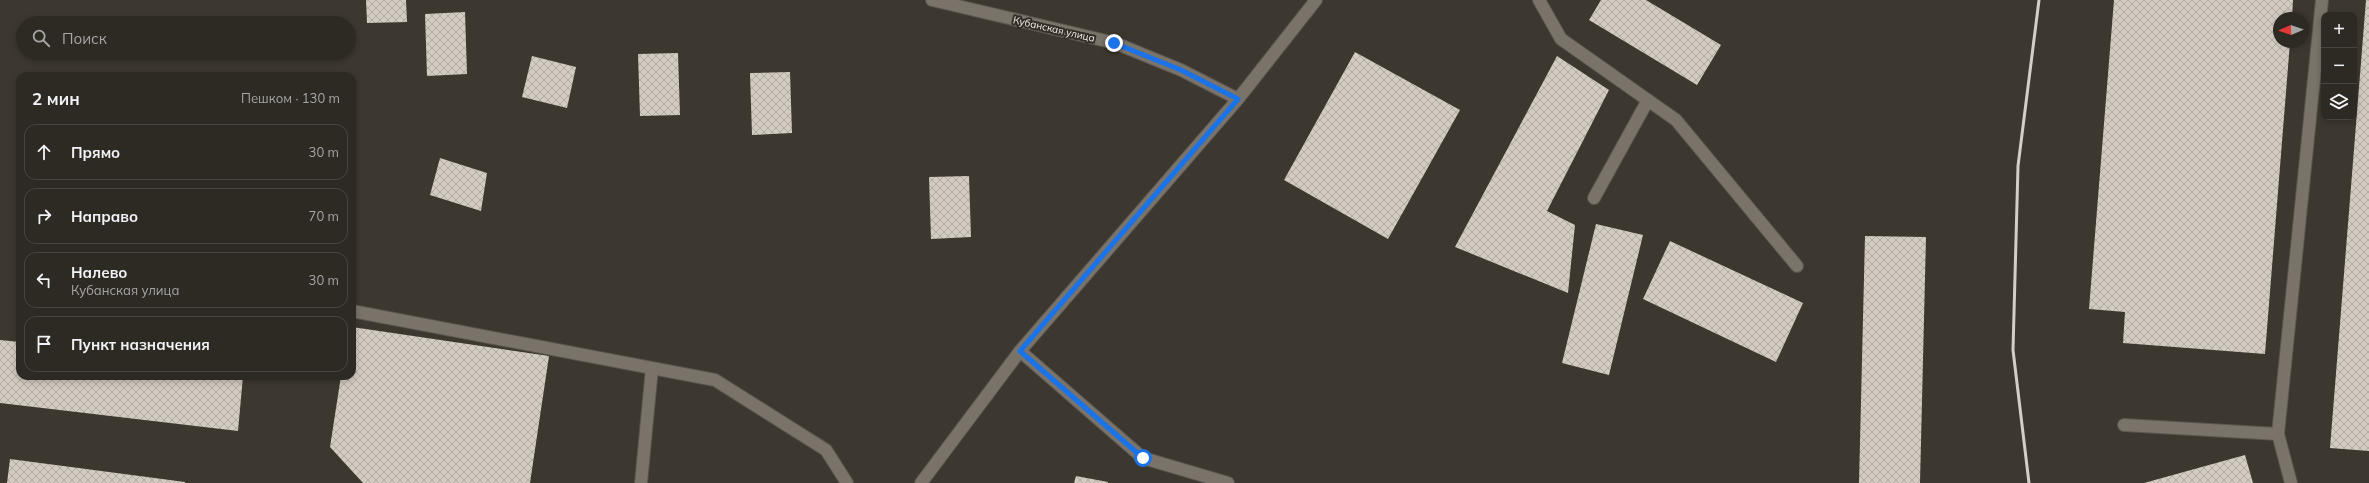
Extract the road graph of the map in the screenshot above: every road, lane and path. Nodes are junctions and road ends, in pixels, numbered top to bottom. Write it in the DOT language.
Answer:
graph roads {
  1 [pos="932,0"];
  2 [pos="1316,0"];
  3 [pos="1539,0"];
  4 [pos="2322,0"];
  5 [pos="1238,99"];
  6 [pos="1648,100"];
  7 [pos="1594,198"];
  8 [pos="1797,266"];
  9 [pos="356,312"];
  10 [pos="1020,351"];
  11 [pos="652,368"];
  12 [pos="2124,425"];
  13 [pos="2278,434"];
  14 [pos="641,483"];
  15 [pos="847,483"];
  16 [pos="921,483"];
  17 [pos="1228,483"];
  18 [pos="2291,483"];
  1 -- 5 [label="street, Кубанская улица"];
  2 -- 5 [label="street"];
  3 -- 6 [label="street"];
  4 -- 13 [label="street"];
  5 -- 10 [label="street"];
  6 -- 7 [label="street"];
  6 -- 8 [label="street"];
  9 -- 11 [label="street"];
  10 -- 16 [label="street"];
  10 -- 17 [label="street"];
  11 -- 14 [label="street"];
  11 -- 15 [label="street"];
  12 -- 13 [label="street"];
  13 -- 18 [label="street"];
}
